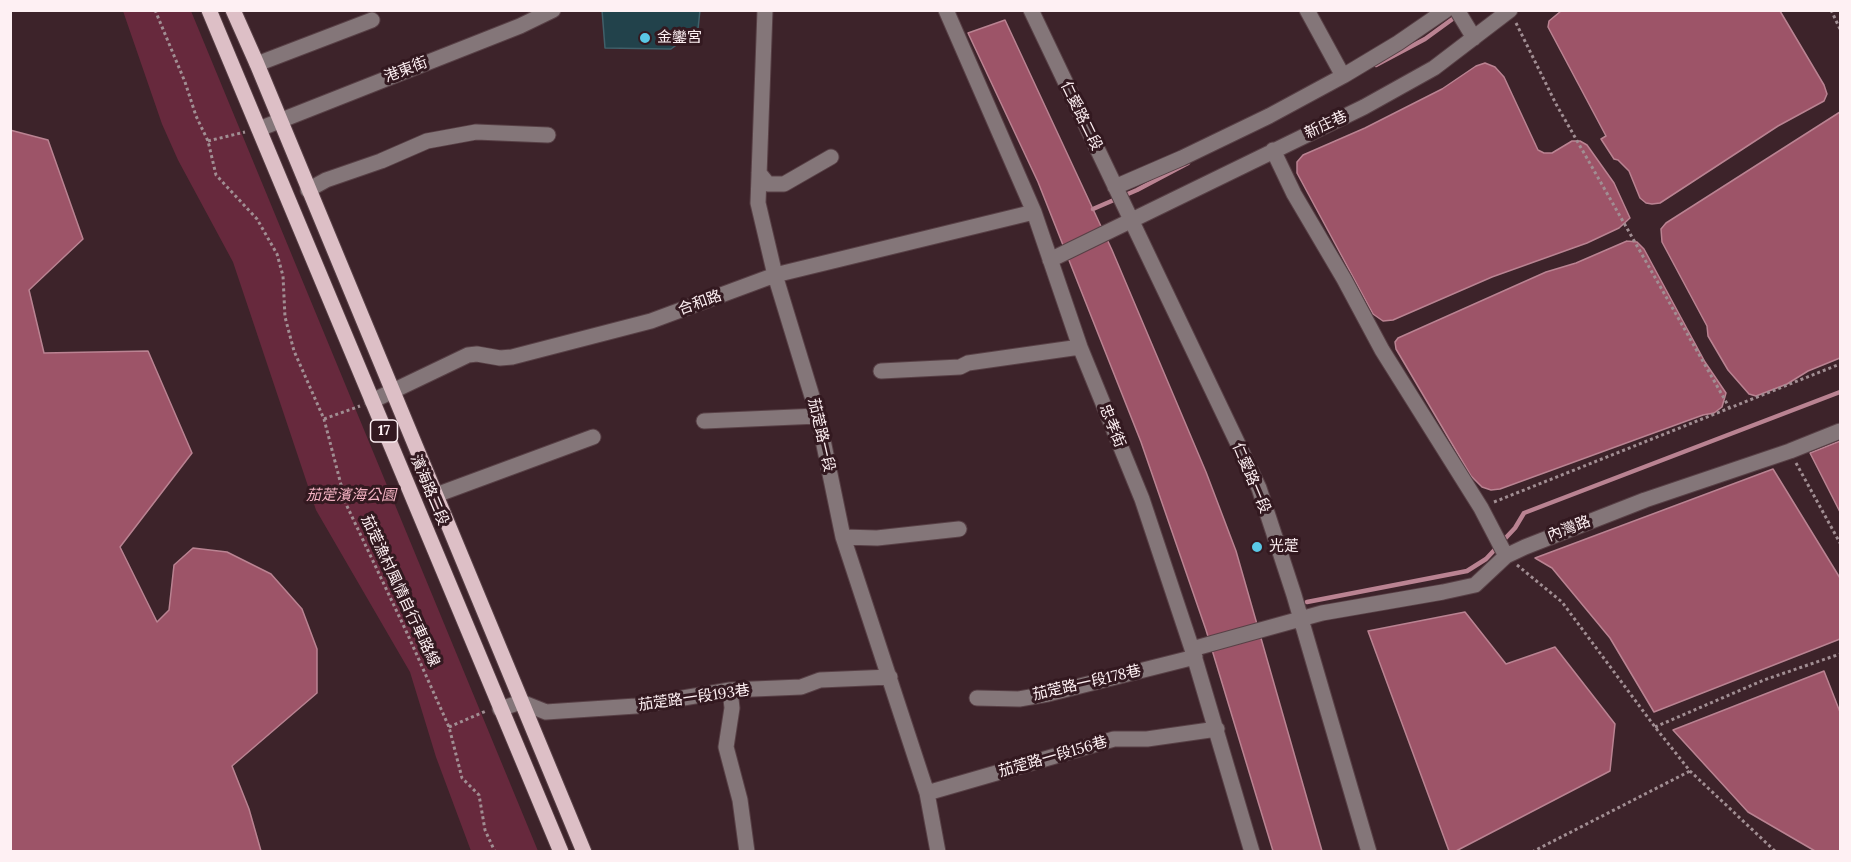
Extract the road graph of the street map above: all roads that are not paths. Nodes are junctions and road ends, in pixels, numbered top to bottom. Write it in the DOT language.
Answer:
graph roads {
  1 [pos="209,10"];
  2 [pos="233,10"];
  3 [pos="554,10"];
  4 [pos="765,10"];
  5 [pos="946,10"];
  6 [pos="1030,10"];
  7 [pos="1307,10"];
  8 [pos="1446,10"];
  9 [pos="1457,10"];
  10 [pos="1510,11"];
  11 [pos="372,20"];
  12 [pos="1474,38"];
  13 [pos="257,64"];
  14 [pos="1343,76"];
  15 [pos="280,121"];
  16 [pos="259,129"];
  17 [pos="548,135"];
  18 [pos="1273,150"];
  19 [pos="831,157"];
  20 [pos="759,173"];
  21 [pos="308,190"];
  22 [pos="1116,190"];
  23 [pos="1034,212"];
  24 [pos="1128,214"];
  25 [pos="1056,257"];
  26 [pos="775,275"];
  27 [pos="1080,347"];
  28 [pos="881,371"];
  29 [pos="393,392"];
  30 [pos="372,401"];
  31 [pos="818,416"];
  32 [pos="704,421"];
  33 [pos="1840,431"];
  34 [pos="593,437"];
  35 [pos="436,495"];
  36 [pos="959,529"];
  37 [pos="843,537"];
  38 [pos="1506,556"];
  39 [pos="1300,618"];
  40 [pos="1260,629"];
  41 [pos="1197,650"];
  42 [pos="890,677"];
  43 [pos="730,690"];
  44 [pos="977,699"];
  45 [pos="520,702"];
  46 [pos="499,707"];
  47 [pos="1217,729"];
  48 [pos="927,793"];
  49 [pos="561,852"];
  50 [pos="584,852"];
  51 [pos="747,852"];
  52 [pos="938,852"];
  53 [pos="1252,852"];
  54 [pos="1369,852"];
  1 -- 16 [label="main road, 濱海路二段 / 17"];
  2 -- 13 [label="main road, 濱海路二段 / 17"];
  3 -- 15 [label="street, 港東街"];
  4 -- 20 [label="street, 茄萣路一段"];
  5 -- 23 [label="street, 忠孝街"];
  6 -- 22 [label="street, 仁愛路二段"];
  7 -- 14 [label="street"];
  8 -- 14 [label="street"];
  9 -- 12 [label="street"];
  10 -- 12 [label="street, 新庄巷"];
  11 -- 13 [label="street"];
  12 -- 18 [label="street, 新庄巷"];
  13 -- 15 [label="main road, 濱海路二段 / 17"];
  14 -- 22 [label="street"];
  15 -- 16 [label="street, 港東街"];
  15 -- 21 [label="main road, 濱海路二段 / 17"];
  16 -- 30 [label="main road, 濱海路二段 / 17"];
  17 -- 21 [label="street"];
  18 -- 24 [label="street, 新庄巷"];
  18 -- 38 [label="street"];
  19 -- 20 [label="street"];
  20 -- 26 [label="street, 茄萣路一段"];
  21 -- 29 [label="main road, 濱海路二段 / 17"];
  22 -- 24 [label="street, 仁愛路二段"];
  23 -- 25 [label="street, 忠孝街"];
  23 -- 26 [label="street, 合和路"];
  24 -- 25 [label="street, 新庄巷"];
  24 -- 39 [label="street, 仁愛路一段"];
  25 -- 27 [label="street, 忠孝街"];
  26 -- 29 [label="street, 合和路"];
  26 -- 31 [label="street, 茄萣路一段"];
  27 -- 28 [label="street"];
  27 -- 41 [label="street, 忠孝街"];
  29 -- 30 [label="street, 合和路"];
  29 -- 35 [label="main road, 濱海路二段 / 17"];
  30 -- 46 [label="main road, 濱海路二段 / 17"];
  31 -- 32 [label="street"];
  31 -- 37 [label="street, 茄萣路一段"];
  33 -- 38 [label="street, 內灣路"];
  34 -- 35 [label="street"];
  35 -- 45 [label="main road, 濱海路二段 / 17"];
  36 -- 37 [label="street"];
  37 -- 42 [label="street, 茄萣路一段"];
  38 -- 39 [label="street, 內灣路"];
  39 -- 40 [label="street, 內灣路"];
  39 -- 54 [label="street, 仁愛路一段"];
  40 -- 41 [label="street, 茄萣路一段178巷"];
  41 -- 44 [label="street, 茄萣路一段178巷"];
  41 -- 47 [label="street, 忠孝街"];
  42 -- 43 [label="street, 茄萣路一段193巷"];
  42 -- 48 [label="street, 茄萣路一段"];
  43 -- 45 [label="street, 茄萣路一段193巷"];
  43 -- 51 [label="street"];
  45 -- 46 [label="street"];
  45 -- 50 [label="main road, 濱海路二段 / 17"];
  46 -- 49 [label="main road, 濱海路二段 / 17"];
  47 -- 48 [label="street, 茄萣路一段156巷"];
  47 -- 53 [label="street, 忠孝街"];
  48 -- 52 [label="street, 茄萣路一段"];
}
